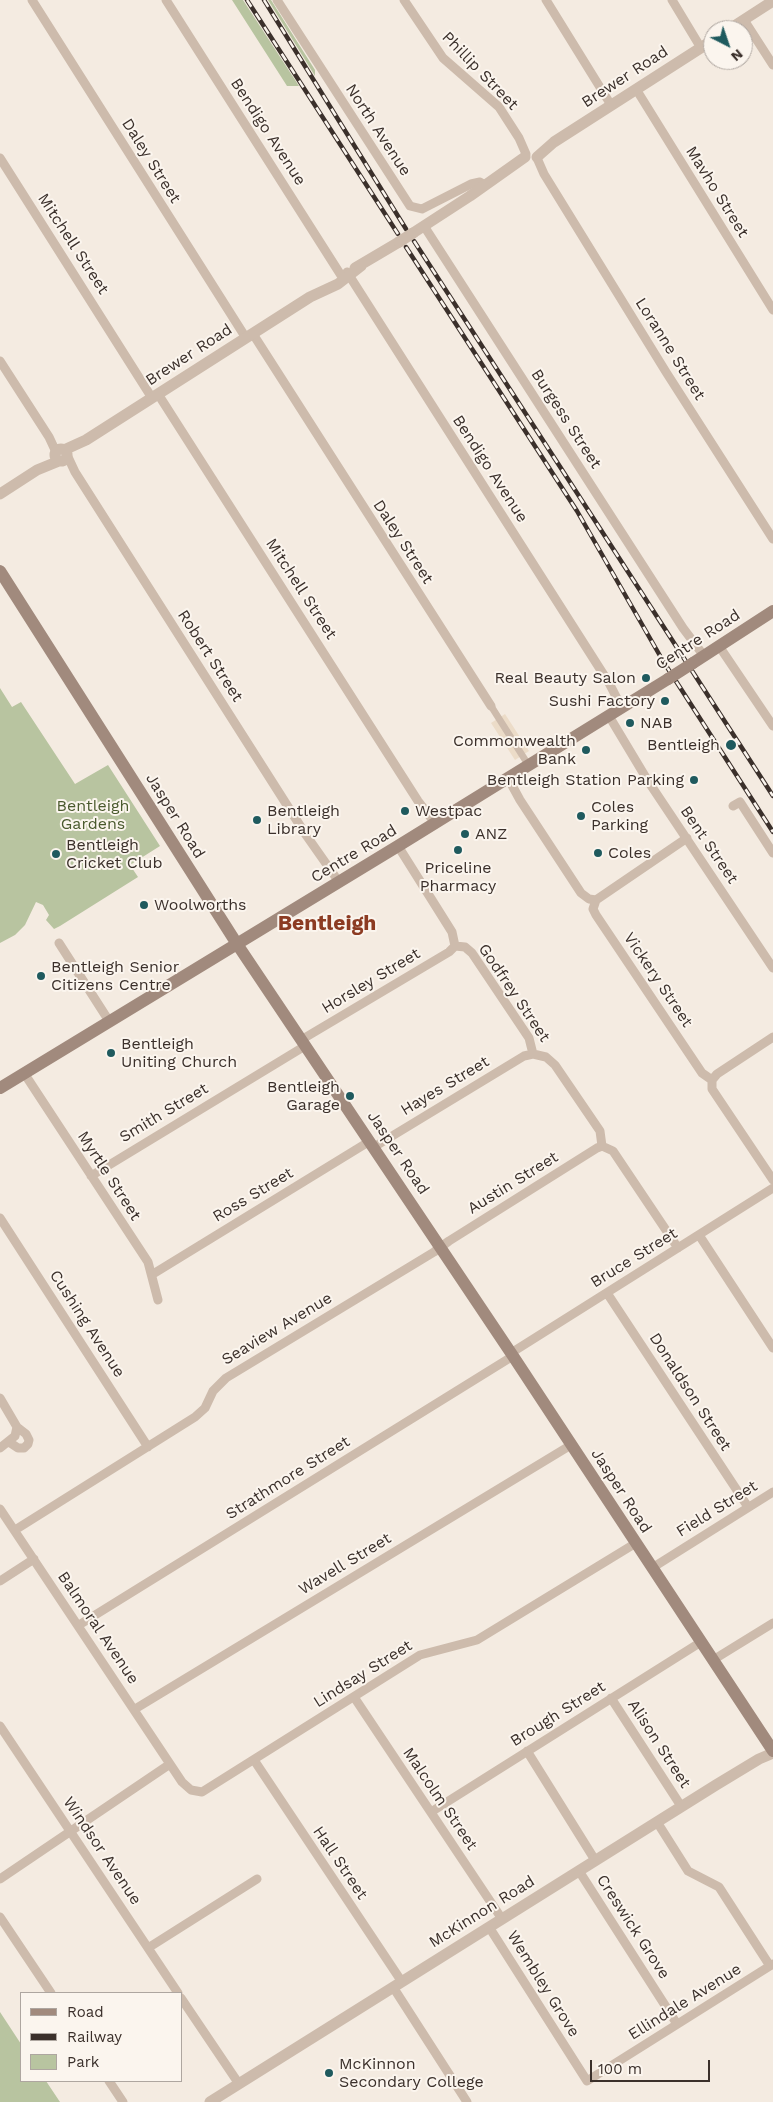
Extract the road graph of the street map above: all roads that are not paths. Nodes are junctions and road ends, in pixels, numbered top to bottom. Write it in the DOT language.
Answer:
graph roads {
  1 [pos="32,0"];
  2 [pos="166,0"];
  3 [pos="277,0"];
  4 [pos="404,0"];
  5 [pos="546,0"];
  6 [pos="672,0"];
  7 [pos="773,2"];
  8 [pos="744,20"];
  9 [pos="753,34"];
  10 [pos="701,48"];
  11 [pos="773,65"];
  12 [pos="636,89"];
  13 [pos="611,105"];
  14 [pos="531,156"];
  15 [pos="0,158"];
  16 [pos="485,185"];
  17 [pos="424,226"];
  18 [pos="345,276"];
  19 [pos="773,310"];
  20 [pos="250,336"];
  21 [pos="0,361"];
  22 [pos="155,396"];
  23 [pos="62,455"];
  24 [pos="0,494"];
  25 [pos="773,539"];
  26 [pos="0,570"];
  27 [pos="773,611"];
  28 [pos="722,644"];
  29 [pos="699,659"];
  30 [pos="491,706"];
  31 [pos="624,706"];
  32 [pos="607,717"];
  33 [pos="773,726"];
  34 [pos="529,766"];
  35 [pos="506,780"];
  36 [pos="733,806"];
  37 [pos="433,825"];
  38 [pos="687,838"];
  39 [pos="398,846"];
  40 [pos="773,853"];
  41 [pos="337,883"];
  42 [pos="596,900"];
  43 [pos="59,943"];
  44 [pos="238,944"];
  45 [pos="455,946"];
  46 [pos="773,968"];
  47 [pos="110,1021"];
  48 [pos="773,1037"];
  49 [pos="303,1043"];
  50 [pos="533,1054"];
  51 [pos="24,1073"];
  52 [pos="712,1080"];
  53 [pos="0,1088"];
  54 [pos="372,1144"];
  55 [pos="602,1146"];
  56 [pos="91,1176"];
  57 [pos="773,1180"];
  58 [pos="773,1188"];
  59 [pos="0,1218"];
  60 [pos="699,1235"];
  61 [pos="440,1247"];
  62 [pos="678,1248"];
  63 [pos="152,1274"];
  64 [pos="608,1293"];
  65 [pos="158,1300"];
  66 [pos="773,1348"];
  67 [pos="512,1354"];
  68 [pos="0,1398"];
  69 [pos="16,1427"];
  70 [pos="9,1442"];
  71 [pos="571,1445"];
  72 [pos="148,1447"];
  73 [pos="0,1448"];
  74 [pos="773,1492"];
  75 [pos="748,1507"];
  76 [pos="0,1509"];
  77 [pos="15,1530"];
  78 [pos="636,1543"];
  79 [pos="34,1559"];
  80 [pos="652,1568"];
  81 [pos="0,1581"];
  82 [pos="773,1624"];
  83 [pos="78,1625"];
  84 [pos="701,1642"];
  85 [pos="713,1660"];
  86 [pos="354,1697"];
  87 [pos="611,1698"];
  88 [pos="134,1710"];
  89 [pos="0,1726"];
  90 [pos="527,1751"];
  91 [pos="773,1752"];
  92 [pos="254,1760"];
  93 [pos="170,1764"];
  94 [pos="682,1806"];
  95 [pos="431,1812"];
  96 [pos="657,1822"];
  97 [pos="71,1831"];
  98 [pos="595,1860"];
  99 [pos="579,1871"];
  100 [pos="0,1879"];
  101 [pos="257,1879"];
  102 [pos="0,1917"];
  103 [pos="502,1919"];
  104 [pos="489,1927"];
  105 [pos="148,1948"];
  106 [pos="772,1965"];
  107 [pos="398,1984"];
  108 [pos="50,1992"];
  109 [pos="177,1992"];
  110 [pos="182,1999"];
  111 [pos="678,2024"];
  112 [pos="587,2081"];
  113 [pos="110,2082"];
  114 [pos="239,2084"];
  115 [pos="124,2102"];
  116 [pos="210,2102"];
  117 [pos="467,2102"];
  1 -- 20 [label="street, Daley Street"];
  2 -- 18 [label="street, Bendigo Avenue"];
  3 -- 16 [label="street, North Avenue"];
  4 -- 14 [label="street, Phillip Street"];
  5 -- 13 [label="street"];
  6 -- 10 [label="street"];
  7 -- 8 [label="street"];
  9 -- 11 [label="street"];
  10 -- 12 [label="street, Brewer Road"];
  12 -- 13 [label="street, Brewer Road"];
  12 -- 19 [label="street, Mavho Street"];
  13 -- 14 [label="street, Brewer Road"];
  14 -- 16 [label="street, Brewer Road"];
  14 -- 25 [label="street, Loranne Street"];
  15 -- 22 [label="street, Mitchell Street"];
  16 -- 17 [label="street, Brewer Road"];
  17 -- 18 [label="street, Brewer Road, bridge"];
  17 -- 29 [label="street, Burgess Street"];
  18 -- 20 [label="street, Brewer Road"];
  18 -- 31 [label="street, Bendigo Avenue"];
  20 -- 22 [label="street, Brewer Road"];
  20 -- 30 [label="street, Daley Street"];
  21 -- 23 [label="street, Robert Street"];
  22 -- 23 [label="street, Brewer Road"];
  22 -- 37 [label="street, Mitchell Street"];
  23 -- 24 [label="street, Brewer Road"];
  23 -- 41 [label="street, Robert Street"];
  26 -- 44 [label="main road, Jasper Road"];
  27 -- 28 [label="main road, Centre Road"];
  28 -- 29 [label="main road, Centre Road"];
  28 -- 33 [label="street"];
  29 -- 31 [label="main road, Centre Road, bridge"];
  30 -- 34 [label="street, Daley Street"];
  31 -- 32 [label="main road, Centre Road"];
  32 -- 34 [label="main road, Centre Road"];
  32 -- 38 [label="street, Bent Street"];
  34 -- 35 [label="main road, Centre Road"];
  35 -- 37 [label="main road, Centre Road"];
  35 -- 42 [label="street"];
  36 -- 40 [label="street"];
  37 -- 39 [label="main road, Centre Road"];
  38 -- 42 [label="street"];
  38 -- 46 [label="street, Bent Street"];
  39 -- 41 [label="main road, Centre Road"];
  39 -- 45 [label="street, Godfrey Street"];
  41 -- 44 [label="main road, Centre Road"];
  42 -- 52 [label="street, Vickery Street"];
  43 -- 47 [label="street"];
  44 -- 47 [label="main road, Centre Road"];
  44 -- 49 [label="main road, Jasper Road"];
  45 -- 49 [label="street, Horsley Street"];
  45 -- 50 [label="street, Godfrey Street"];
  47 -- 51 [label="main road, Centre Road"];
  48 -- 52 [label="street"];
  49 -- 54 [label="main road, Jasper Road"];
  49 -- 56 [label="street, Smith Street"];
  50 -- 54 [label="street, Hayes Street"];
  50 -- 55 [label="street, Godfrey Street"];
  51 -- 53 [label="main road, Centre Road"];
  51 -- 56 [label="street, Myrtle Street"];
  52 -- 57 [label="street, Vickery Street"];
  54 -- 61 [label="main road, Jasper Road"];
  54 -- 63 [label="street, Ross Street"];
  55 -- 61 [label="street, Austin Street"];
  55 -- 62 [label="street"];
  56 -- 63 [label="street, Myrtle Street"];
  58 -- 60 [label="street, Bruce Street"];
  59 -- 72 [label="street, Cushing Avenue"];
  60 -- 62 [label="street, Bruce Street"];
  60 -- 66 [label="street"];
  61 -- 67 [label="main road, Jasper Road"];
  61 -- 72 [label="street, Seaview Avenue"];
  62 -- 64 [label="street, Bruce Street"];
  63 -- 65 [label="street, Myrtle Street"];
  64 -- 67 [label="street, Bruce Street"];
  64 -- 75 [label="street, Donaldson Street"];
  67 -- 71 [label="main road, Jasper Road"];
  67 -- 83 [label="street, Strathmore Street"];
  68 -- 69 [label="street"];
  69 -- 70 [label="street"];
  69 -- 70 [label="street"];
  70 -- 73 [label="street"];
  71 -- 78 [label="main road, Jasper Road"];
  71 -- 88 [label="street, Wavell Street"];
  72 -- 77 [label="street, Seaview Avenue"];
  74 -- 75 [label="street, Field Street"];
  75 -- 80 [label="street, Field Street"];
  76 -- 77 [label="street, Balmoral Avenue"];
  77 -- 79 [label="street, Balmoral Avenue"];
  78 -- 80 [label="main road, Jasper Road"];
  78 -- 86 [label="street, Lindsay Street"];
  79 -- 81 [label="street"];
  79 -- 83 [label="street, Balmoral Avenue"];
  80 -- 84 [label="main road, Jasper Road"];
  82 -- 85 [label="street"];
  83 -- 88 [label="street, Balmoral Avenue"];
  84 -- 85 [label="main road, Jasper Road"];
  84 -- 87 [label="street, Brough Street"];
  85 -- 91 [label="main road, Jasper Road"];
  86 -- 92 [label="street, Lindsay Street"];
  86 -- 95 [label="street, Malcolm Street"];
  87 -- 90 [label="street, Brough Street"];
  87 -- 94 [label="street, Alison Street"];
  88 -- 93 [label="street, Balmoral Avenue"];
  89 -- 97 [label="street, Windsor Avenue"];
  90 -- 95 [label="street, Brough Street"];
  90 -- 98 [label="street"];
  91 -- 94 [label="street, McKinnon Road"];
  92 -- 93 [label="street, Lindsay Street"];
  92 -- 107 [label="street, Hall Street"];
  93 -- 97 [label="street"];
  94 -- 96 [label="street, McKinnon Road"];
  95 -- 103 [label="street, Malcolm Street"];
  96 -- 98 [label="street, McKinnon Road"];
  96 -- 106 [label="street"];
  97 -- 100 [label="street"];
  97 -- 105 [label="street, Windsor Avenue"];
  98 -- 99 [label="street, McKinnon Road"];
  99 -- 103 [label="street, McKinnon Road"];
  99 -- 111 [label="street, Creswick Grove"];
  101 -- 105 [label="street"];
  102 -- 108 [label="street"];
  103 -- 104 [label="street, McKinnon Road"];
  104 -- 107 [label="street, McKinnon Road"];
  104 -- 112 [label="street, Wembley Grove"];
  105 -- 109 [label="street, Windsor Avenue"];
  106 -- 111 [label="street, Ellindale Avenue"];
  107 -- 114 [label="street, McKinnon Road"];
  107 -- 117 [label="street, Hall Street"];
  110 -- 114 [label="street"];
  111 -- 112 [label="street, Ellindale Avenue"];
  113 -- 115 [label="street"];
  114 -- 116 [label="street, McKinnon Road"];
}
